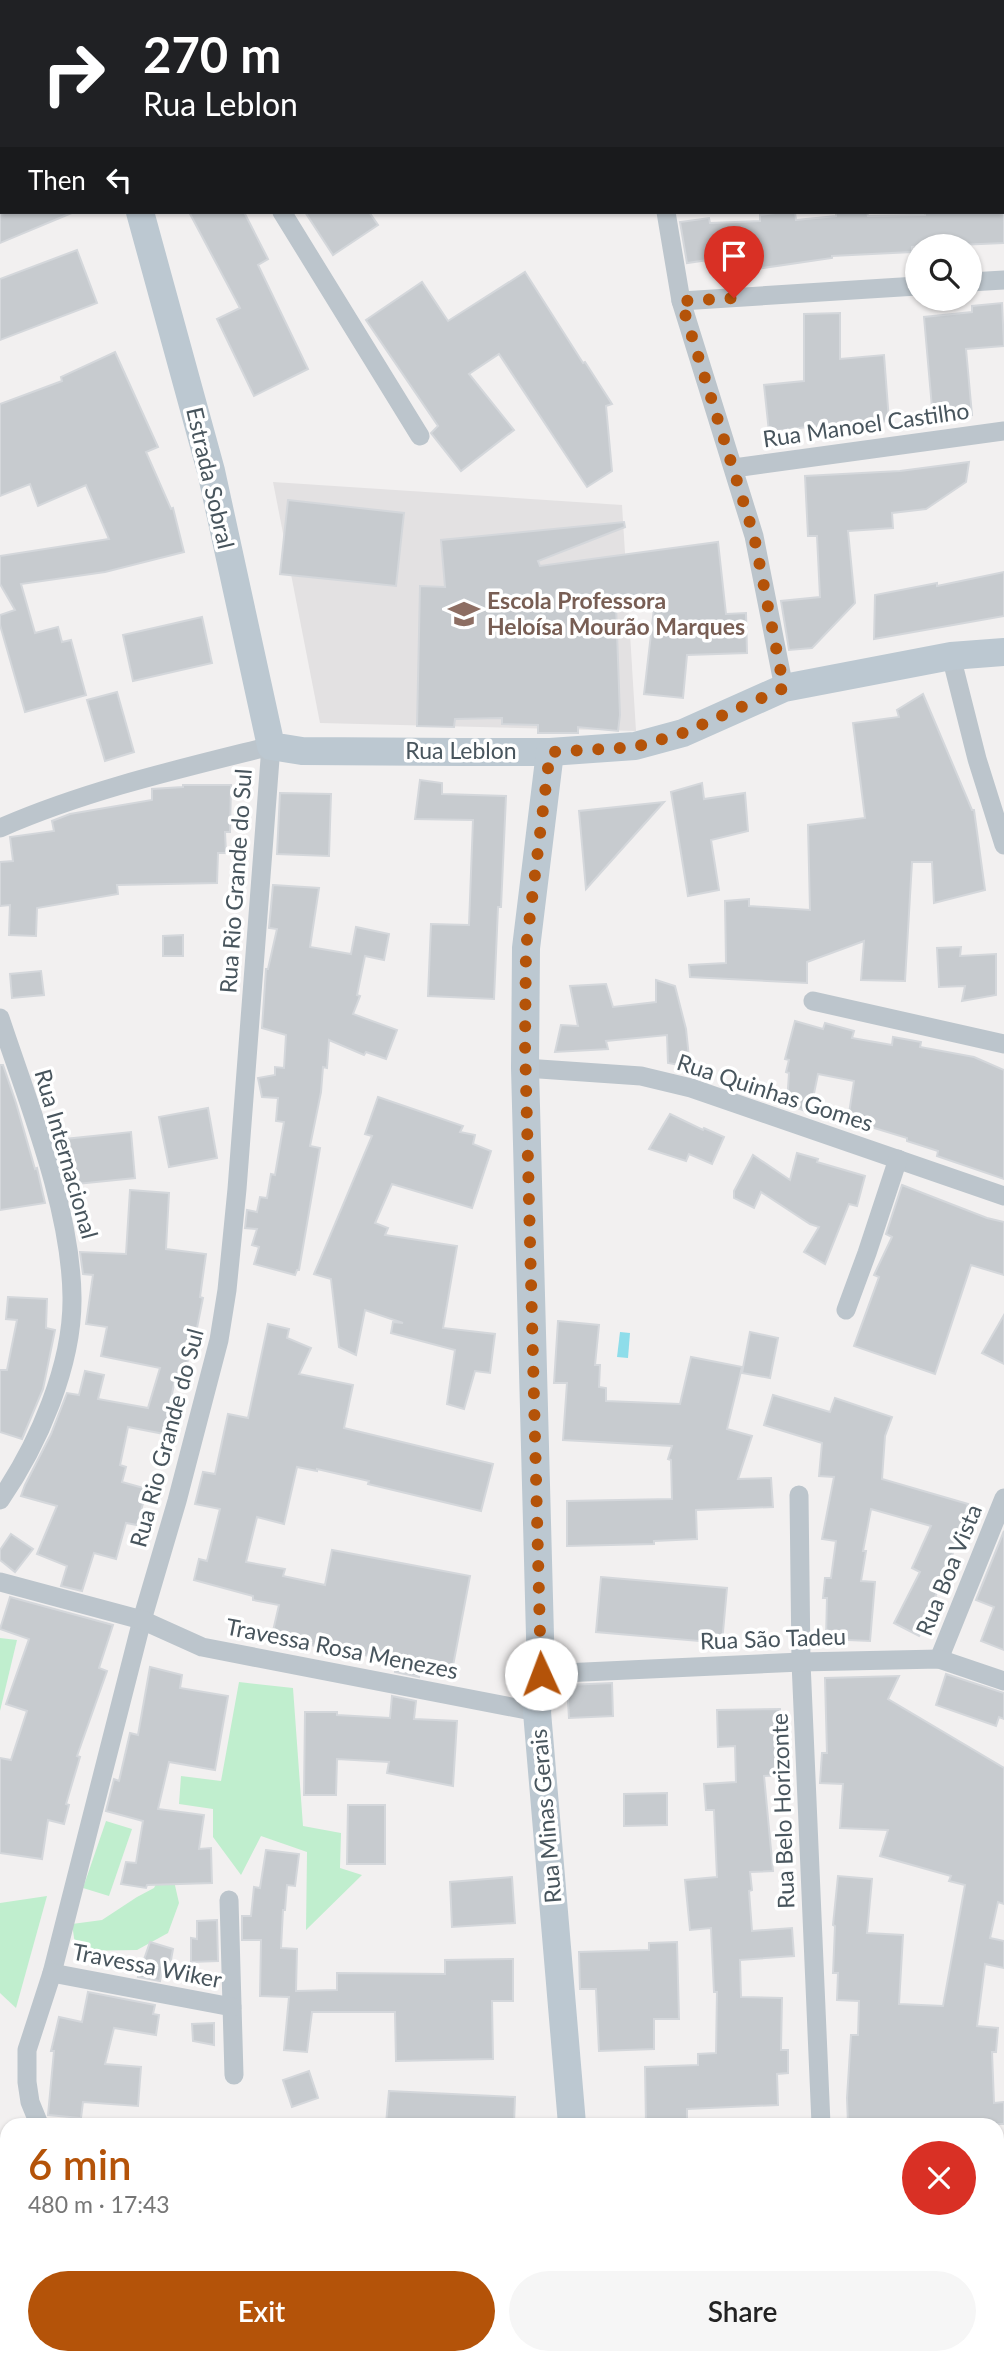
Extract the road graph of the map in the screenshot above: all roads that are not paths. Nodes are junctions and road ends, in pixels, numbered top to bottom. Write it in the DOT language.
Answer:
graph roads {
  1 [pos="141,214"];
  2 [pos="283,214"];
  3 [pos="666,214"];
  4 [pos="1004,280"];
  5 [pos="982,281"];
  6 [pos="905,287"];
  7 [pos="681,301"];
  8 [pos="1004,432"];
  9 [pos="420,436"];
  10 [pos="734,468"];
  11 [pos="1004,652"];
  12 [pos="951,656"];
  13 [pos="784,688"];
  14 [pos="271,746"];
  15 [pos="550,752"];
  16 [pos="0,828"];
  17 [pos="1004,845"];
  18 [pos="813,1001"];
  19 [pos="0,1018"];
  20 [pos="1004,1044"];
  21 [pos="525,1068"];
  22 [pos="898,1159"];
  23 [pos="1004,1196"];
  24 [pos="846,1310"];
  25 [pos="799,1495"];
  26 [pos="1004,1499"];
  27 [pos="0,1500"];
  28 [pos="0,1582"];
  29 [pos="142,1620"];
  30 [pos="939,1660"];
  31 [pos="801,1662"];
  32 [pos="541,1674"];
  33 [pos="1004,1681"];
  34 [pos="537,1712"];
  35 [pos="229,1900"];
  36 [pos="52,1973"];
  37 [pos="232,2007"];
  38 [pos="234,2075"];
  39 [pos="37,2118"];
  40 [pos="571,2118"];
  41 [pos="821,2118"];
  1 -- 14 [label="street, Estrada Sobral"];
  2 -- 9 [label="street"];
  3 -- 7 [label="street"];
  4 -- 5 [label="street"];
  6 -- 7 [label="street"];
  7 -- 10 [label="street"];
  8 -- 10 [label="street, Rua Manoel Castilho"];
  10 -- 13 [label="street"];
  11 -- 12 [label="street, Rua Leblon"];
  12 -- 13 [label="street, Rua Leblon"];
  12 -- 17 [label="street"];
  13 -- 15 [label="street, Rua Leblon"];
  14 -- 15 [label="street, Rua Leblon"];
  14 -- 16 [label="street, Rua Leblon"];
  14 -- 29 [label="street, Rua Rio Grande do Sul"];
  15 -- 21 [label="street, Rua Minas Gerais"];
  18 -- 20 [label="street"];
  19 -- 27 [label="street, Rua Internacional"];
  21 -- 22 [label="street, Rua Quinhas Gomes"];
  21 -- 32 [label="street, Rua Minas Gerais"];
  22 -- 23 [label="street, Rua Quinhas Gomes"];
  22 -- 24 [label="street"];
  25 -- 31 [label="street, Rua Belo Horizonte"];
  26 -- 30 [label="street, Rua Boa Vista"];
  28 -- 29 [label="street, Travessa Rosa Menezes"];
  29 -- 34 [label="street, Travessa Rosa Menezes"];
  29 -- 36 [label="street, Rua Rio Grande do Sul"];
  30 -- 31 [label="street, Rua São Tadeu"];
  30 -- 33 [label="street, Rua São Tadeu"];
  31 -- 32 [label="street, Rua São Tadeu"];
  31 -- 41 [label="street, Rua Belo Horizonte"];
  32 -- 34 [label="street, Rua Minas Gerais"];
  34 -- 40 [label="street, Rua Minas Gerais"];
  35 -- 37 [label="street"];
  36 -- 37 [label="street, Travessa Wiker"];
  36 -- 39 [label="street, Rua Rio Grande do Sul"];
  37 -- 38 [label="street"];
}
